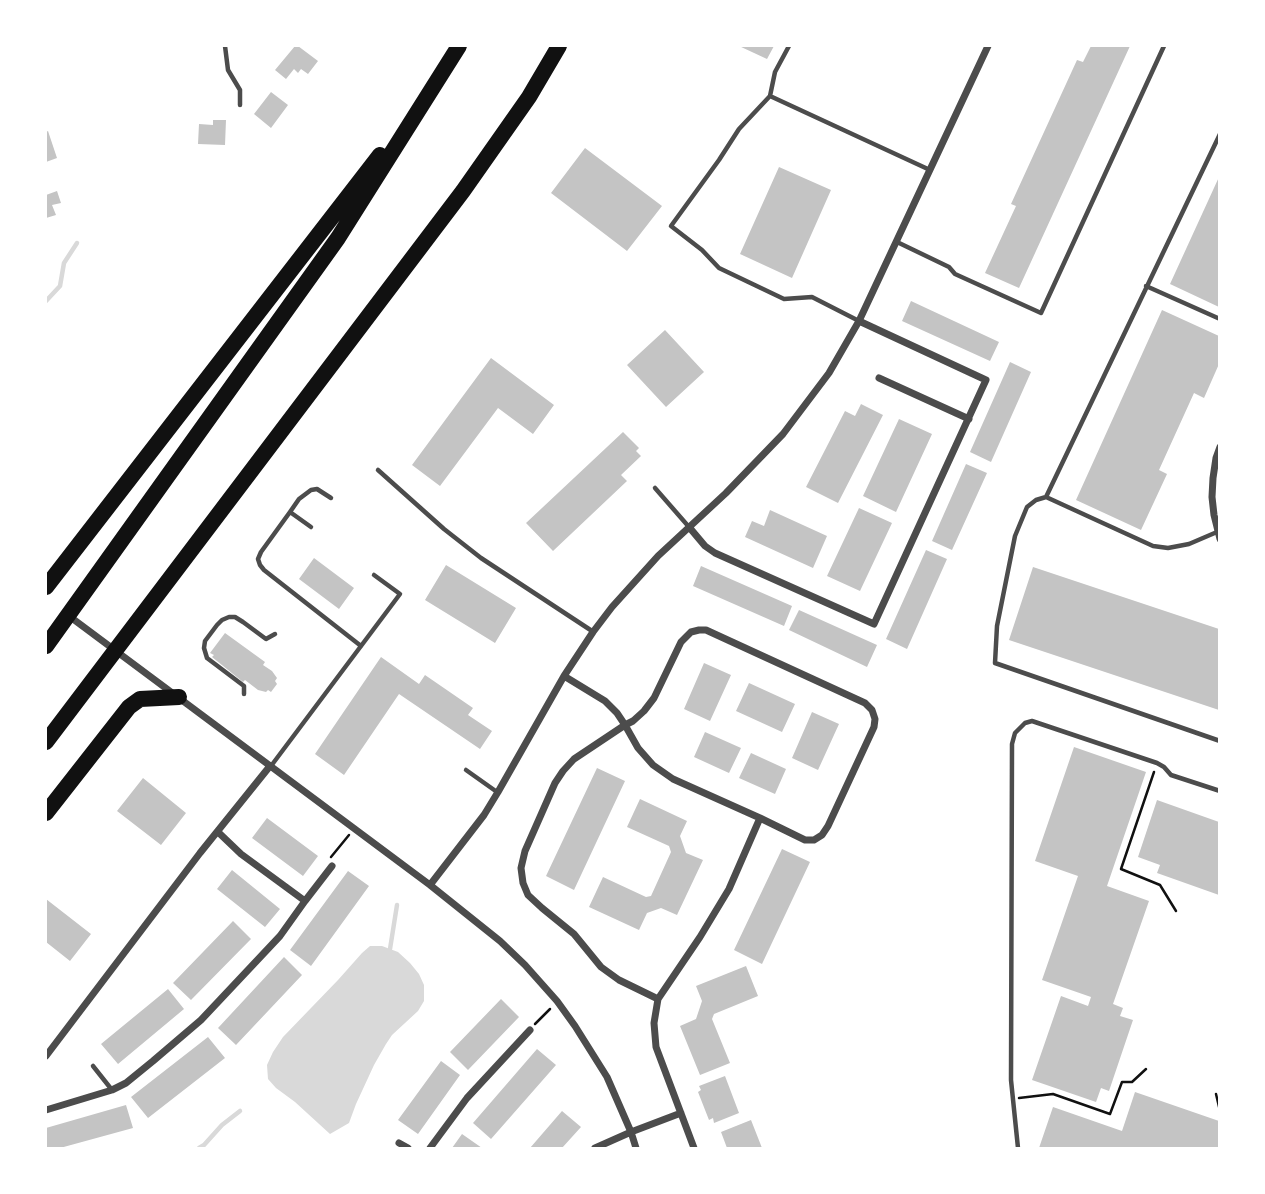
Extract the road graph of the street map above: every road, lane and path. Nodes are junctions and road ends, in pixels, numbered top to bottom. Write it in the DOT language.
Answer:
graph roads {
  1 [pos="225,46"];
  2 [pos="459,46"];
  3 [pos="559,46"];
  4 [pos="789,46"];
  5 [pos="988,46"];
  6 [pos="1164,46"];
  7 [pos="771,96"];
  8 [pos="240,105"];
  9 [pos="1220,134"];
  10 [pos="930,170"];
  11 [pos="897,242"];
  12 [pos="1146,286"];
  13 [pos="1220,319"];
  14 [pos="859,321"];
  15 [pos="879,379"];
  16 [pos="969,419"];
  17 [pos="1220,447"];
  18 [pos="378,470"];
  19 [pos="655,488"];
  20 [pos="1046,496"];
  21 [pos="331,498"];
  22 [pos="290,512"];
  23 [pos="311,527"];
  24 [pos="689,527"];
  25 [pos="1218,536"];
  26 [pos="374,575"];
  27 [pos="46,587"];
  28 [pos="68,615"];
  29 [pos="593,632"];
  30 [pos="275,634"];
  31 [pos="46,646"];
  32 [pos="361,646"];
  33 [pos="564,676"];
  34 [pos="244,694"];
  35 [pos="178,697"];
  36 [pos="625,725"];
  37 [pos="1220,741"];
  38 [pos="46,742"];
  39 [pos="1157,763"];
  40 [pos="270,766"];
  41 [pos="466,770"];
  42 [pos="1220,791"];
  43 [pos="498,792"];
  44 [pos="46,813"];
  45 [pos="760,818"];
  46 [pos="354,829"];
  47 [pos="218,832"];
  48 [pos="331,863"];
  49 [pos="430,886"];
  50 [pos="305,901"];
  51 [pos="1176,911"];
  52 [pos="658,999"];
  53 [pos="543,1016"];
  54 [pos="532,1028"];
  55 [pos="46,1056"];
  56 [pos="93,1066"];
  57 [pos="1146,1069"];
  58 [pos="112,1090"];
  59 [pos="1216,1094"];
  60 [pos="1013,1099"];
  61 [pos="46,1110"];
  62 [pos="1220,1111"];
  63 [pos="681,1113"];
  64 [pos="631,1132"];
  65 [pos="399,1143"];
  66 [pos="408,1149"];
  67 [pos="430,1149"];
  68 [pos="595,1149"];
  69 [pos="636,1149"];
  70 [pos="694,1149"];
  71 [pos="1018,1149"];
  1 -- 8 [label="lane"];
  2 -- 27 [label="highway"];
  2 -- 28 [label="highway"];
  3 -- 38 [label="highway"];
  4 -- 7 [label="lane"];
  5 -- 10 [label="street"];
  6 -- 11 [label="lane"];
  7 -- 10 [label="lane"];
  7 -- 14 [label="lane"];
  9 -- 12 [label="lane"];
  10 -- 11 [label="street"];
  11 -- 14 [label="street"];
  12 -- 13 [label="lane"];
  12 -- 20 [label="lane"];
  14 -- 16 [label="street"];
  14 -- 24 [label="street"];
  15 -- 16 [label="street"];
  16 -- 24 [label="street"];
  17 -- 25 [label="street"];
  18 -- 29 [label="lane"];
  19 -- 24 [label="lane"];
  20 -- 25 [label="lane"];
  20 -- 37 [label="lane"];
  21 -- 22 [label="lane"];
  22 -- 23 [label="lane"];
  22 -- 32 [label="lane"];
  24 -- 29 [label="street"];
  26 -- 32 [label="lane"];
  28 -- 31 [label="highway"];
  28 -- 35 [label="street"];
  29 -- 33 [label="street"];
  30 -- 34 [label="lane"];
  32 -- 40 [label="lane"];
  33 -- 36 [label="street"];
  33 -- 43 [label="street"];
  35 -- 40 [label="street"];
  35 -- 44 [label="highway"];
  36 -- 45 [label="street"];
  36 -- 45 [label="street"];
  36 -- 52 [label="street"];
  39 -- 42 [label="lane"];
  39 -- 51 [label="path"];
  39 -- 60 [label="lane"];
  40 -- 46 [label="street"];
  40 -- 47 [label="street"];
  41 -- 43 [label="lane"];
  43 -- 49 [label="street"];
  45 -- 52 [label="street"];
  46 -- 48 [label="path"];
  46 -- 49 [label="street"];
  47 -- 50 [label="street"];
  47 -- 55 [label="street"];
  48 -- 50 [label="street"];
  49 -- 64 [label="street"];
  50 -- 58 [label="street"];
  52 -- 63 [label="street"];
  53 -- 54 [label="path"];
  54 -- 67 [label="street"];
  56 -- 58 [label="lane"];
  57 -- 60 [label="path"];
  58 -- 61 [label="street"];
  59 -- 62 [label="path"];
  60 -- 71 [label="lane"];
  63 -- 64 [label="street"];
  63 -- 70 [label="street"];
  64 -- 68 [label="street"];
  64 -- 69 [label="street"];
  65 -- 66 [label="street"];
}
